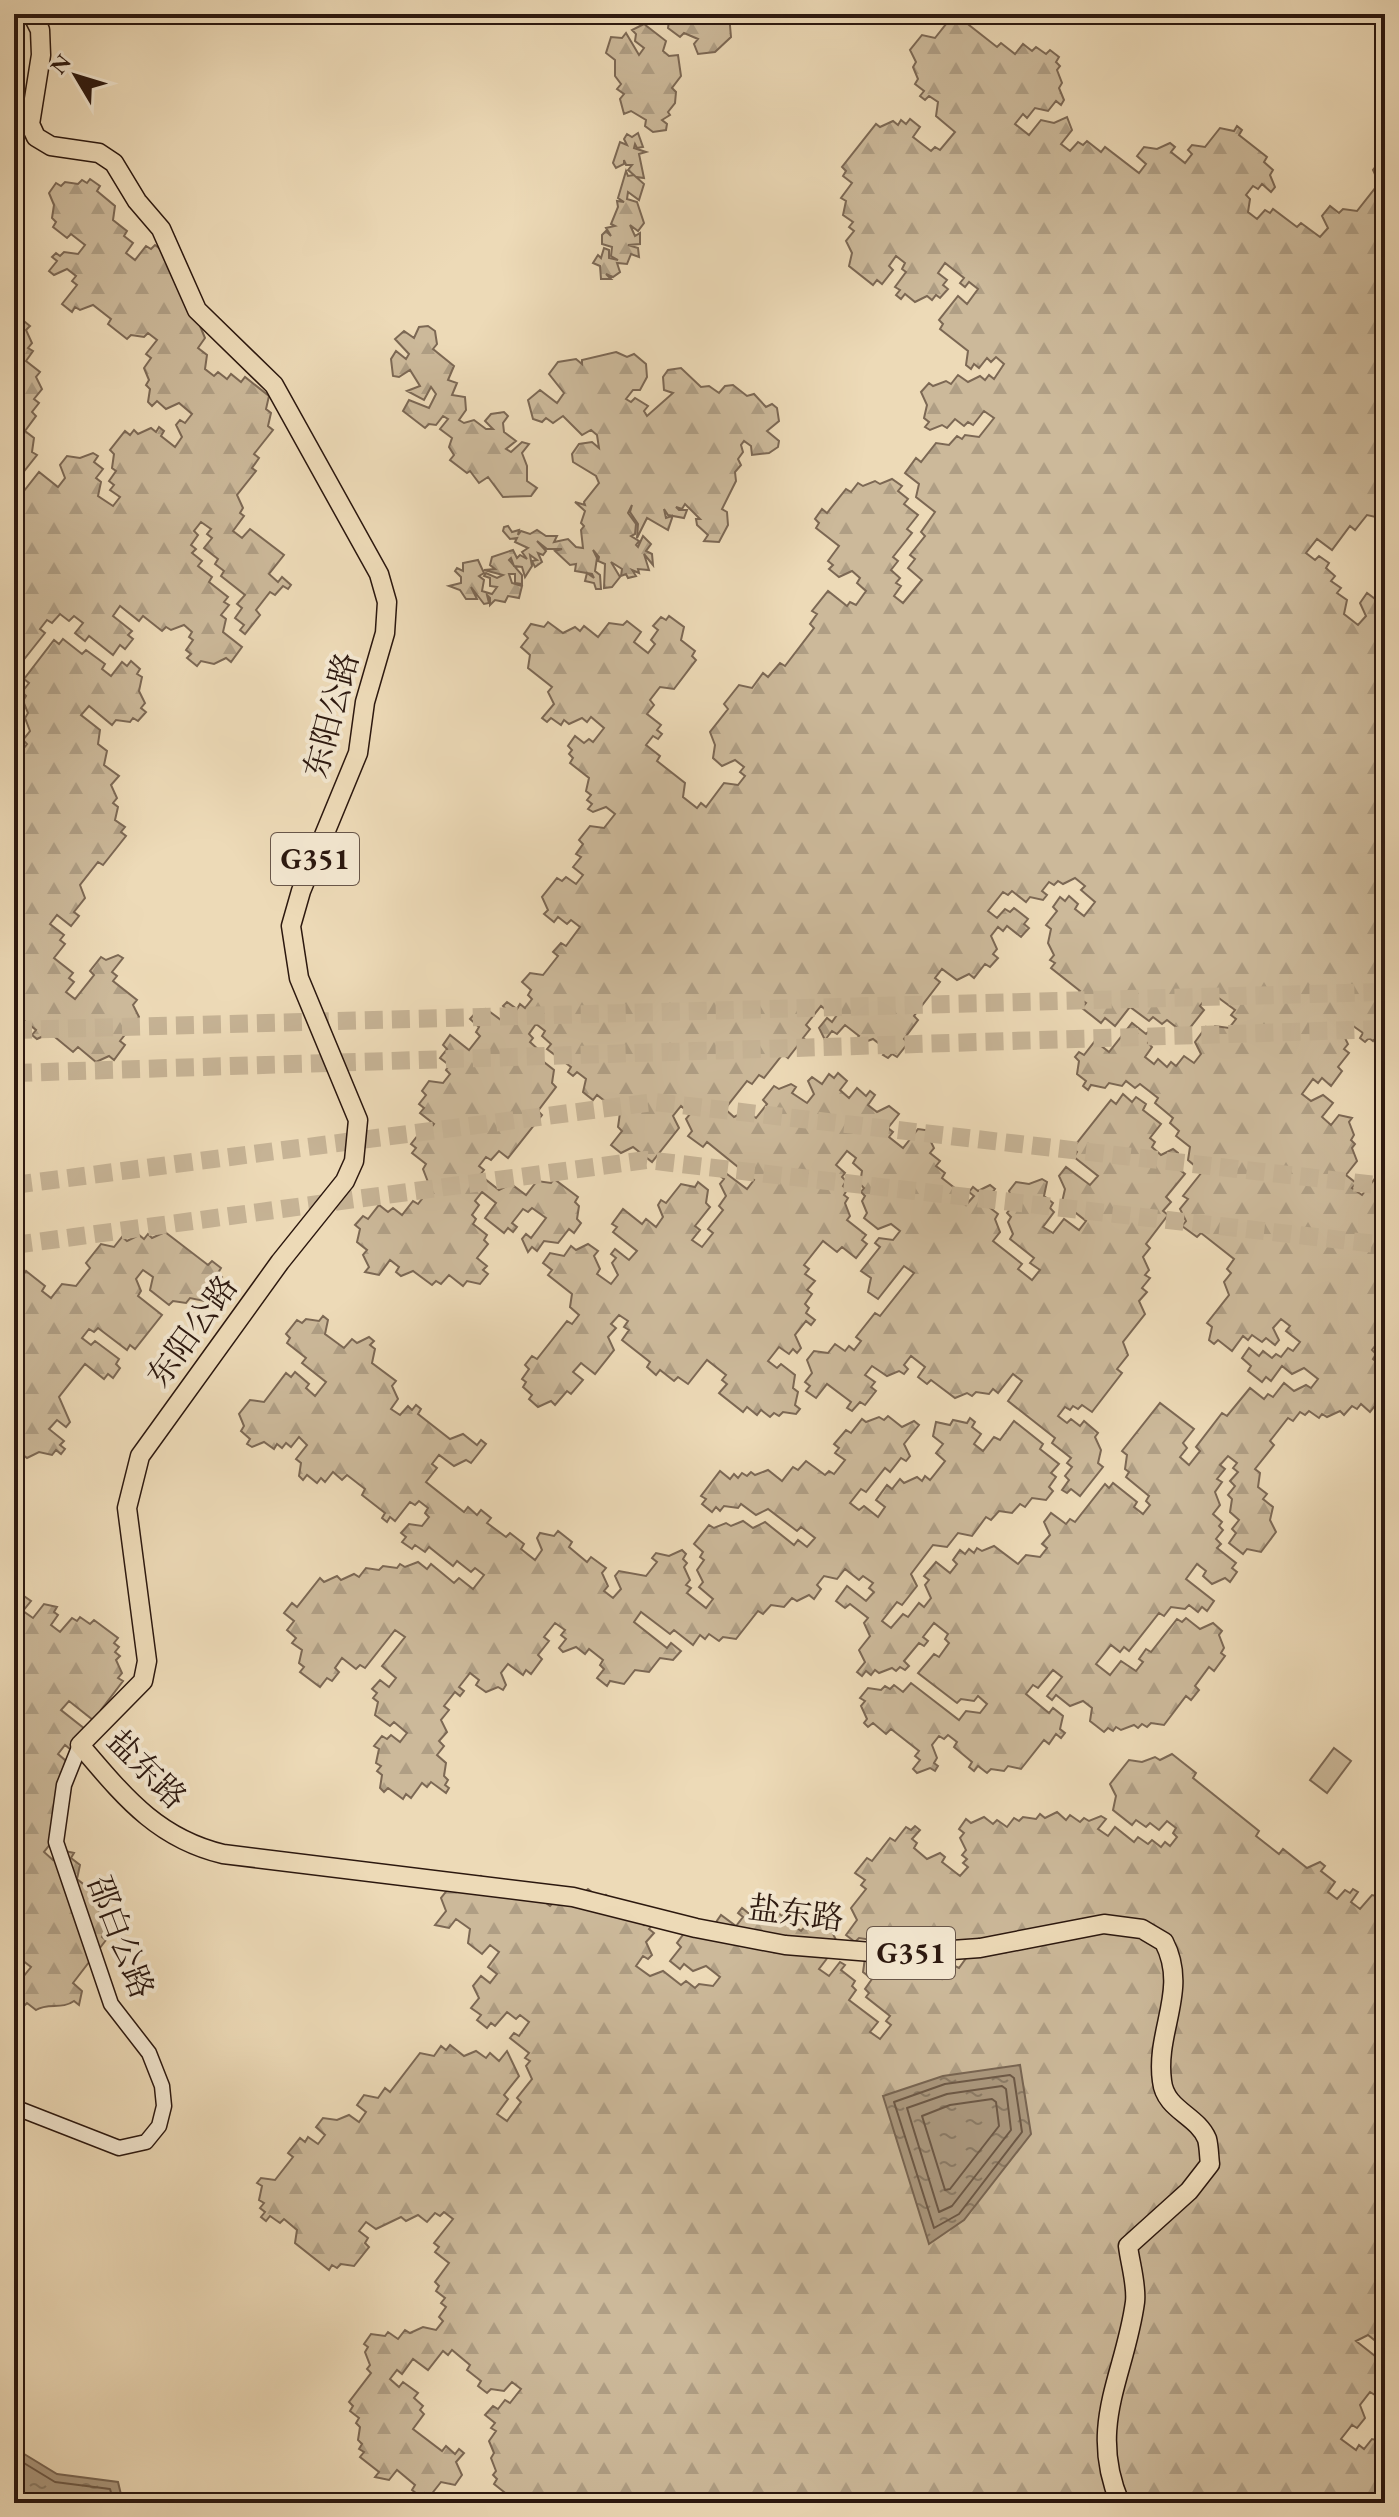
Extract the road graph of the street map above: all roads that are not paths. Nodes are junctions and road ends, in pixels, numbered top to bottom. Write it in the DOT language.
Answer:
graph roads {
  1 [pos="32,14"];
  2 [pos="80,1745"];
  3 [pos="14,2107"];
  4 [pos="1120,2503"];
  1 -- 2 [label="highway, 东阳公路 / G351"];
  2 -- 3 [label="street, 邵白公路"];
  2 -- 4 [label="highway, 盐东路 / G351"];
}
